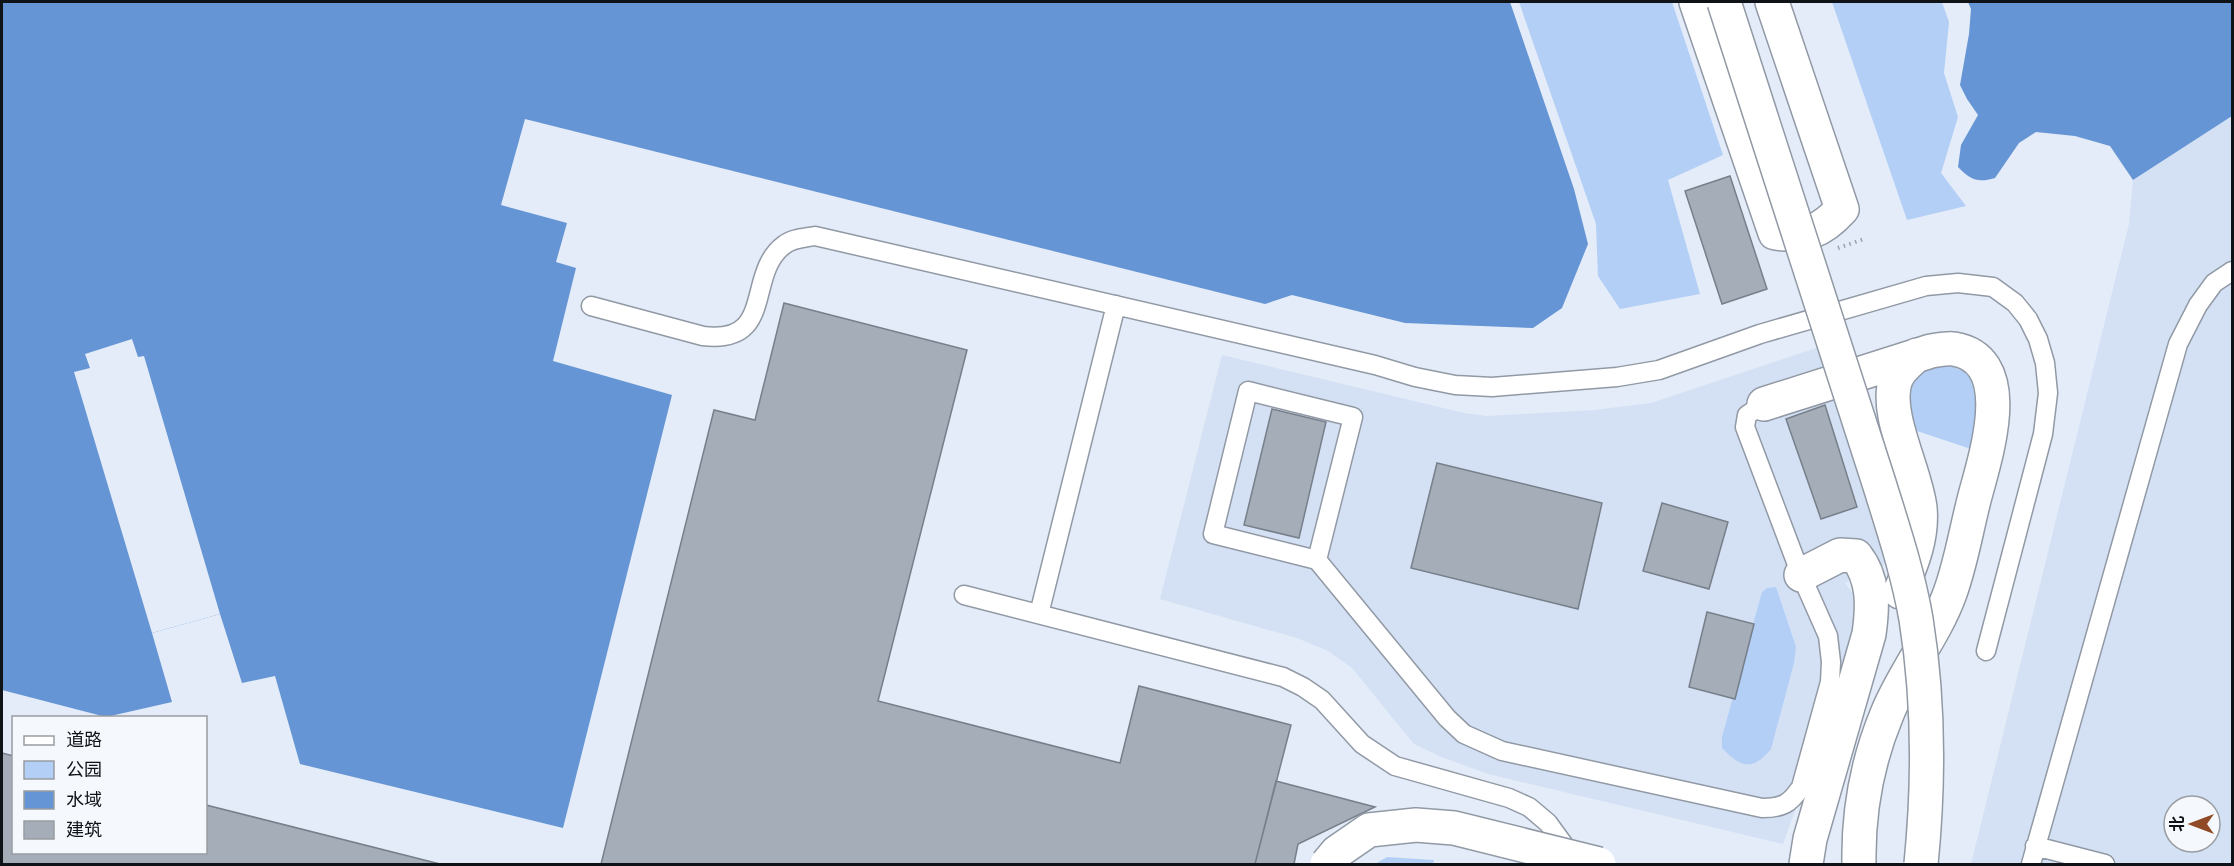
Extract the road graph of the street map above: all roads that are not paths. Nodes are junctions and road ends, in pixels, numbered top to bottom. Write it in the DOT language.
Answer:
graph roads {
  1 [pos="1696,2"];
  2 [pos="1724,2"];
  3 [pos="1772,2"];
  4 [pos="2232,271"];
  5 [pos="1116,304"];
  6 [pos="591,306"];
  7 [pos="1917,355"];
  8 [pos="1764,404"];
  9 [pos="1317,560"];
  10 [pos="1801,575"];
  11 [pos="964,595"];
  12 [pos="1039,614"];
  13 [pos="1869,634"];
  14 [pos="1986,651"];
  15 [pos="2036,846"];
  16 [pos="1327,864"];
  17 [pos="1578,864"];
  18 [pos="1599,864"];
  19 [pos="1806,864"];
  20 [pos="1859,864"];
  21 [pos="1920,864"];
  22 [pos="2031,864"];
  23 [pos="2105,864"];
  1 -- 3 [label="street"];
  2 -- 21 [label="street, bridge"];
  4 -- 15 [label="lane"];
  5 -- 6 [label="lane"];
  5 -- 12 [label="lane"];
  5 -- 14 [label="lane"];
  7 -- 8 [label="street"];
  7 -- 13 [label="street"];
  7 -- 20 [label="street"];
  8 -- 10 [label="lane"];
  9 -- 9 [label="lane"];
  9 -- 10 [label="lane"];
  10 -- 13 [label="street"];
  11 -- 12 [label="lane"];
  12 -- 17 [label="lane"];
  13 -- 19 [label="street"];
  15 -- 22 [label="lane"];
  15 -- 23 [label="lane"];
  16 -- 18 [label="street, bridge"];
}
